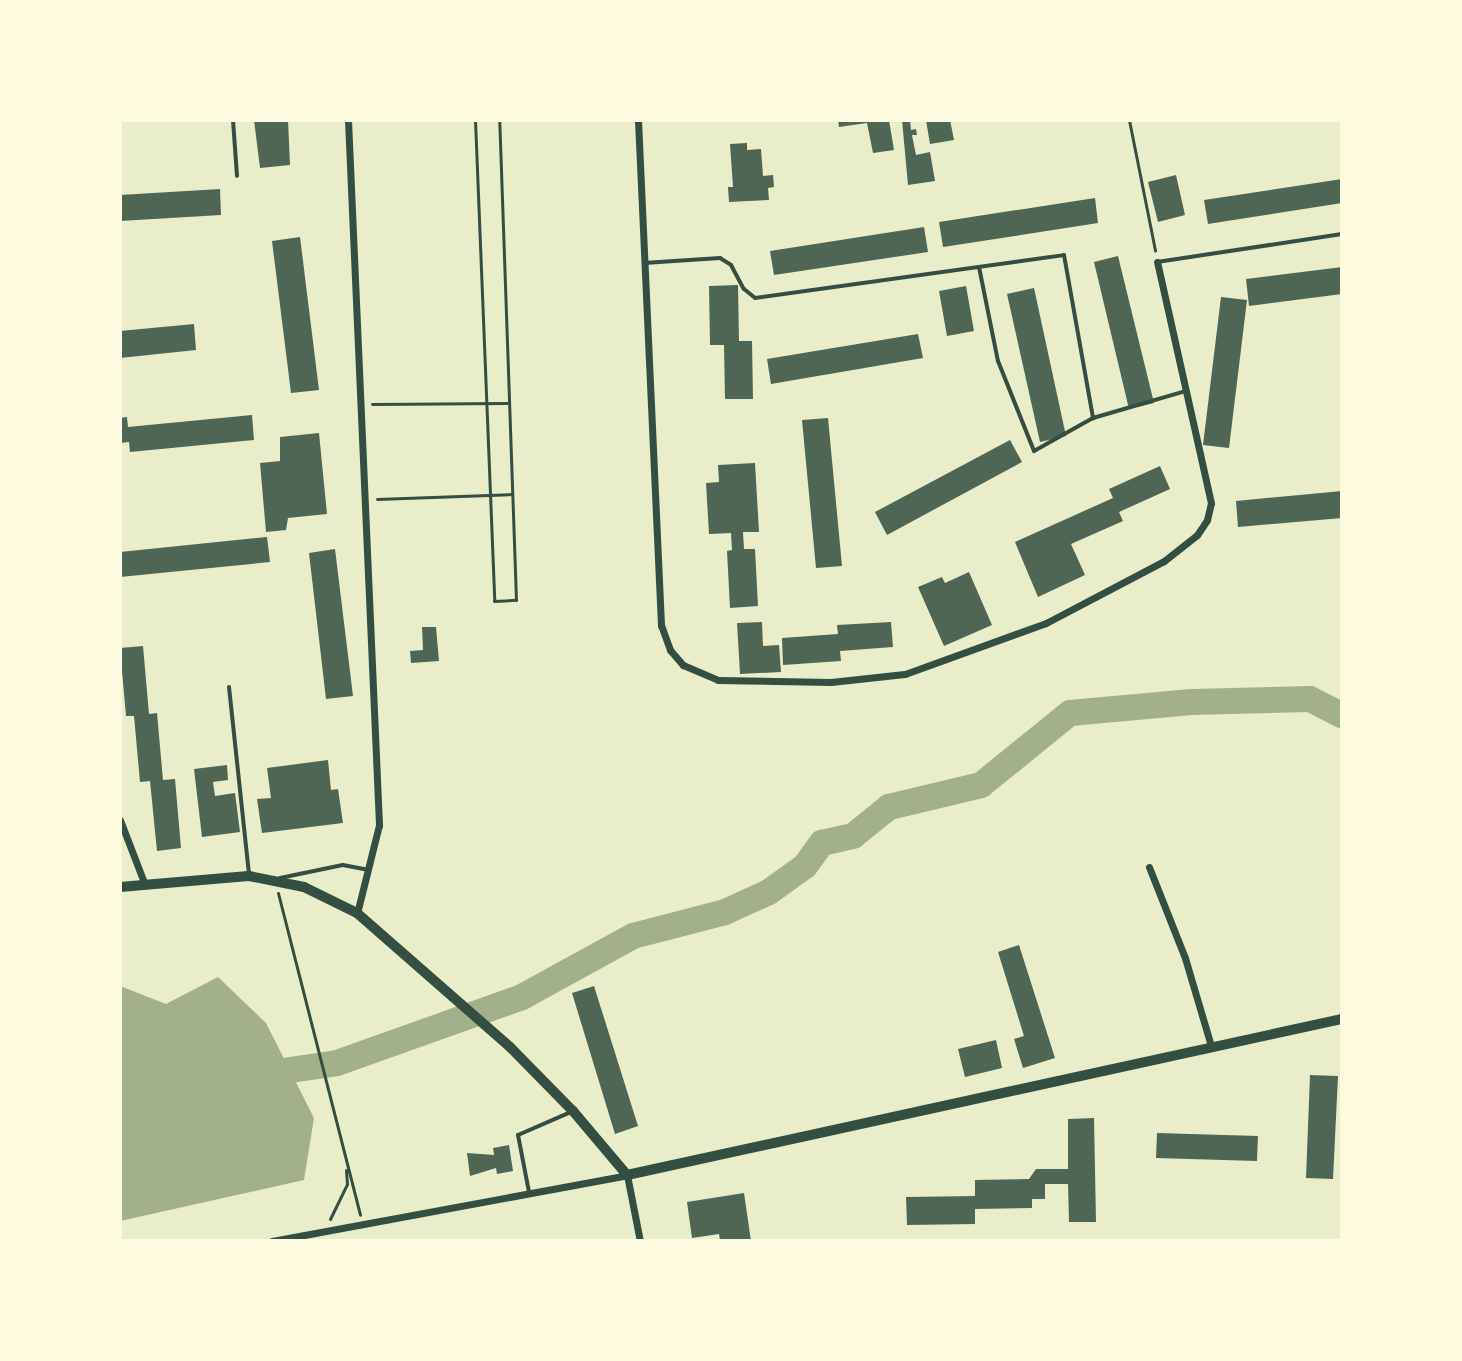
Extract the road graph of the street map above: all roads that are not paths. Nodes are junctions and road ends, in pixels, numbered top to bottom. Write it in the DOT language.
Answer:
graph roads {
  1 [pos="233,120"];
  2 [pos="348,120"];
  3 [pos="638,120"];
  4 [pos="237,176"];
  5 [pos="1342,234"];
  6 [pos="1157,262"];
  7 [pos="644,263"];
  8 [pos="979,267"];
  9 [pos="1186,391"];
  10 [pos="1093,418"];
  11 [pos="229,687"];
  12 [pos="120,820"];
  13 [pos="1149,867"];
  14 [pos="368,870"];
  15 [pos="249,876"];
  16 [pos="275,879"];
  17 [pos="145,885"];
  18 [pos="120,887"];
  19 [pos="357,913"];
  20 [pos="1342,1019"];
  21 [pos="1211,1046"];
  22 [pos="573,1111"];
  23 [pos="627,1175"];
  24 [pos="529,1195"];
  25 [pos="272,1241"];
  26 [pos="640,1241"];
  1 -- 4 [label="lane"];
  2 -- 14 [label="street"];
  3 -- 7 [label="street"];
  5 -- 6 [label="lane"];
  6 -- 9 [label="street"];
  7 -- 8 [label="lane"];
  7 -- 9 [label="street"];
  8 -- 10 [label="lane"];
  8 -- 10 [label="lane"];
  9 -- 10 [label="lane"];
  11 -- 15 [label="lane"];
  12 -- 17 [label="street"];
  13 -- 21 [label="street"];
  14 -- 16 [label="lane"];
  14 -- 19 [label="street"];
  15 -- 16 [label="main road"];
  15 -- 17 [label="main road"];
  16 -- 19 [label="main road"];
  17 -- 18 [label="main road"];
  19 -- 22 [label="main road"];
  20 -- 21 [label="main road"];
  21 -- 23 [label="main road"];
  22 -- 23 [label="main road"];
  22 -- 24 [label="lane"];
  23 -- 24 [label="street"];
  23 -- 26 [label="street"];
  24 -- 25 [label="street"];
}
